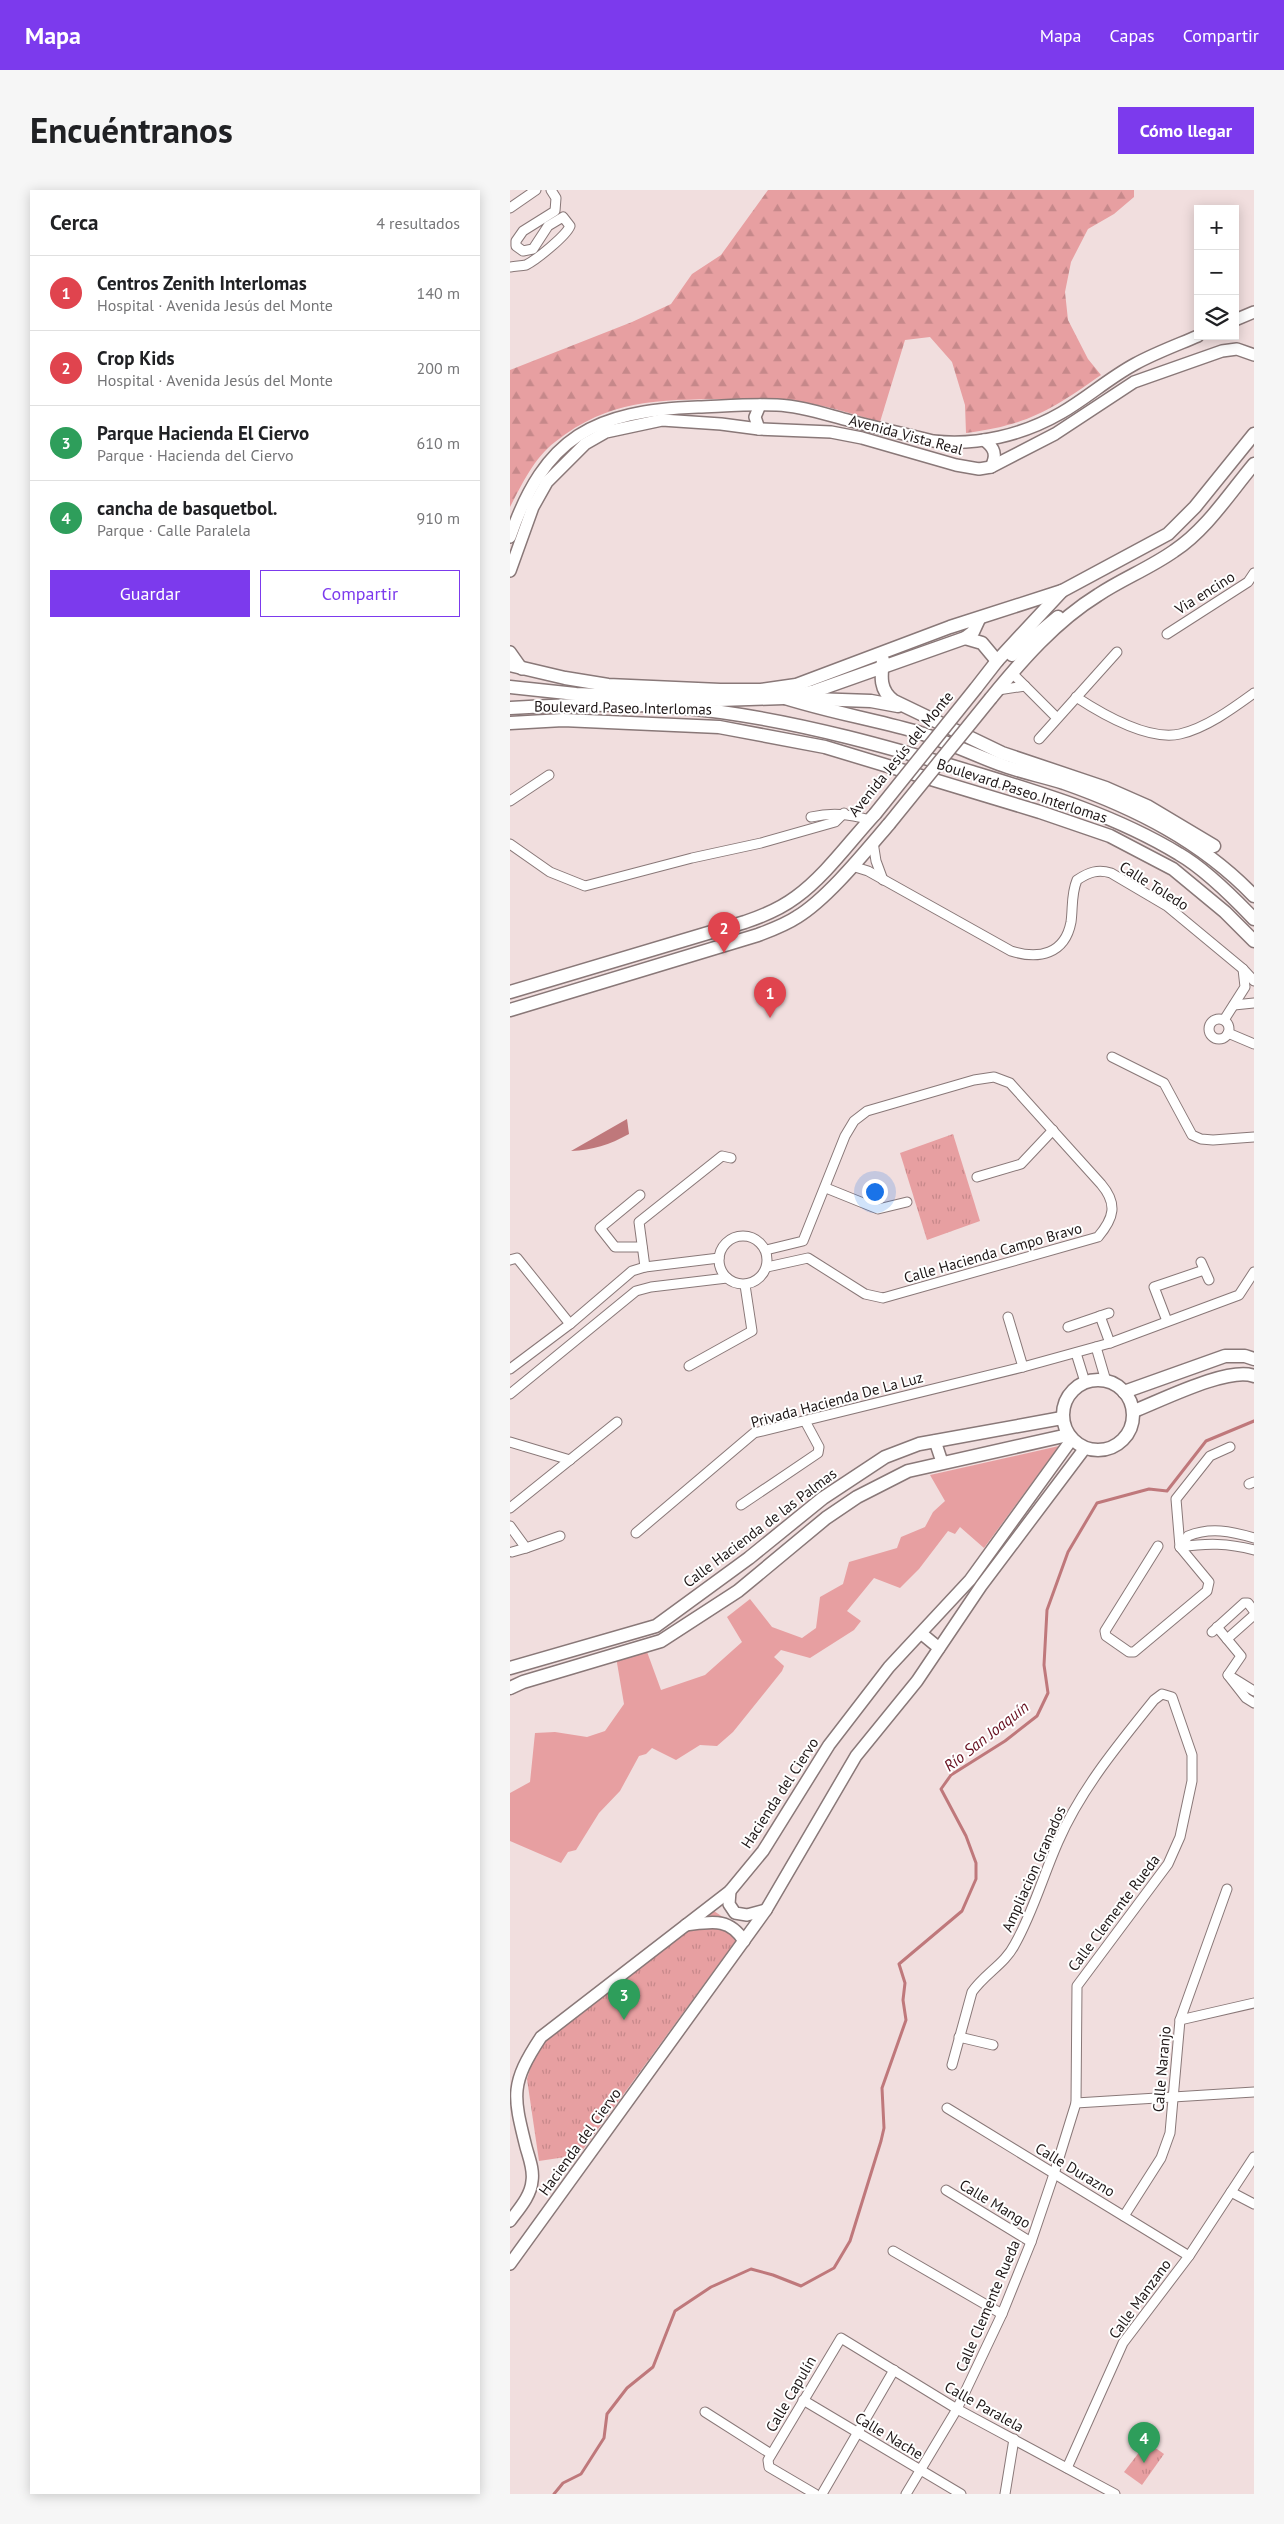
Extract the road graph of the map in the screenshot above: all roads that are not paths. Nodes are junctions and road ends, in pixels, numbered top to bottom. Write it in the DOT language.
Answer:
graph roads {
  1 [pos="536,190"];
  2 [pos="551,190"];
  3 [pos="510,208"];
  4 [pos="529,228"];
  5 [pos="540,238"];
  6 [pos="510,266"];
  7 [pos="1254,312"];
  8 [pos="1239,318"];
  9 [pos="1194,338"];
  10 [pos="1254,355"];
  11 [pos="760,405"];
  12 [pos="759,429"];
  13 [pos="1254,434"];
  14 [pos="984,440"];
  15 [pos="1238,452"];
  16 [pos="1254,465"];
  17 [pos="991,467"];
  18 [pos="510,538"];
  19 [pos="510,571"];
  20 [pos="1254,573"];
  21 [pos="1251,586"];
  22 [pos="1062,591"];
  23 [pos="1081,607"];
  24 [pos="979,619"];
  25 [pos="1167,634"];
  26 [pos="965,638"];
  27 [pos="884,651"];
  28 [pos="510,652"];
  29 [pos="1117,652"];
  30 [pos="997,661"];
  31 [pos="516,667"];
  32 [pos="882,667"];
  33 [pos="1012,673"];
  34 [pos="836,682"];
  35 [pos="1025,686"];
  36 [pos="515,688"];
  37 [pos="761,690"];
  38 [pos="1254,693"];
  39 [pos="994,694"];
  40 [pos="798,696"];
  41 [pos="1076,697"];
  42 [pos="784,698"];
  43 [pos="833,707"];
  44 [pos="510,708"];
  45 [pos="908,708"];
  46 [pos="1057,718"];
  47 [pos="510,723"];
  48 [pos="1039,739"];
  49 [pos="549,775"];
  50 [pos="510,801"];
  51 [pos="844,813"];
  52 [pos="810,817"];
  53 [pos="873,817"];
  54 [pos="873,842"];
  55 [pos="510,844"];
  56 [pos="1214,846"];
  57 [pos="852,866"];
  58 [pos="883,880"];
  59 [pos="1254,896"];
  60 [pos="1254,919"];
  61 [pos="701,935"];
  62 [pos="1254,941"];
  63 [pos="708,951"];
  64 [pos="1243,969"];
  65 [pos="1254,981"];
  66 [pos="510,992"];
  67 [pos="1254,1003"];
  68 [pos="1234,1005"];
  69 [pos="510,1010"];
  70 [pos="1224,1020"];
  71 [pos="1228,1033"];
  72 [pos="1254,1044"];
  73 [pos="1112,1057"];
  74 [pos="1053,1130"];
  75 [pos="1254,1138"];
  76 [pos="731,1158"];
  77 [pos="977,1177"];
  78 [pos="826,1188"];
  79 [pos="640,1196"];
  80 [pos="907,1202"];
  81 [pos="642,1247"];
  82 [pos="766,1250"];
  83 [pos="719,1258"];
  84 [pos="510,1260"];
  85 [pos="644,1267"];
  86 [pos="767,1267"];
  87 [pos="1254,1272"];
  88 [pos="726,1278"];
  89 [pos="1209,1280"];
  90 [pos="745,1284"];
  91 [pos="1008,1317"];
  92 [pos="1167,1321"];
  93 [pos="570,1324"];
  94 [pos="1068,1326"];
  95 [pos="1110,1343"];
  96 [pos="1096,1347"];
  97 [pos="1076,1353"];
  98 [pos="1251,1355"];
  99 [pos="689,1366"];
  100 [pos="1023,1367"];
  101 [pos="510,1370"];
  102 [pos="1254,1376"];
  103 [pos="1106,1381"];
  104 [pos="1085,1382"];
  105 [pos="1124,1392"];
  106 [pos="510,1394"];
  107 [pos="1134,1411"];
  108 [pos="1062,1418"];
  109 [pos="805,1421"];
  110 [pos="617,1422"];
  111 [pos="1070,1437"];
  112 [pos="935,1441"];
  113 [pos="510,1442"];
  114 [pos="1230,1447"];
  115 [pos="1085,1448"];
  116 [pos="570,1460"];
  117 [pos="942,1462"];
  118 [pos="741,1506"];
  119 [pos="510,1508"];
  120 [pos="510,1526"];
  121 [pos="636,1533"];
  122 [pos="560,1536"];
  123 [pos="1254,1538"];
  124 [pos="1158,1546"];
  125 [pos="1180,1547"];
  126 [pos="526,1548"];
  127 [pos="1254,1550"];
  128 [pos="512,1552"];
  129 [pos="1254,1610"];
  130 [pos="1254,1615"];
  131 [pos="922,1634"];
  132 [pos="1227,1639"];
  133 [pos="939,1648"];
  134 [pos="510,1668"];
  135 [pos="1228,1675"];
  136 [pos="510,1688"];
  137 [pos="1254,1691"];
  138 [pos="1162,1694"];
  139 [pos="1254,1703"];
  140 [pos="1227,1889"];
  141 [pos="730,1891"];
  142 [pos="766,1910"];
  143 [pos="685,1925"];
  144 [pos="744,1941"];
  145 [pos="1254,2003"];
  146 [pos="1180,2020"];
  147 [pos="959,2037"];
  148 [pos="993,2045"];
  149 [pos="952,2065"];
  150 [pos="1254,2092"];
  151 [pos="1175,2096"];
  152 [pos="1076,2103"];
  153 [pos="947,2108"];
  154 [pos="1254,2157"];
  155 [pos="1054,2174"];
  156 [pos="946,2190"];
  157 [pos="1231,2192"];
  158 [pos="1254,2204"];
  159 [pos="1124,2216"];
  160 [pos="510,2221"];
  161 [pos="1031,2242"];
  162 [pos="894,2251"];
  163 [pos="1189,2256"];
  164 [pos="510,2264"];
  165 [pos="1002,2314"];
  166 [pos="843,2338"];
  167 [pos="894,2370"];
  168 [pos="803,2400"];
  169 [pos="957,2408"];
  170 [pos="706,2412"];
  171 [pos="857,2433"];
  172 [pos="1014,2439"];
  173 [pos="771,2454"];
  174 [pos="1066,2468"];
  175 [pos="919,2471"];
  176 [pos="815,2494"];
  177 [pos="822,2494"];
  178 [pos="906,2494"];
  179 [pos="961,2494"];
  180 [pos="1005,2494"];
  181 [pos="1115,2494"];
  1 -- 3 [label="street"];
  2 -- 4 [label="street"];
  4 -- 5 [label="street"];
  4 -- 5 [label="street"];
  5 -- 6 [label="street"];
  7 -- 8 [label="street"];
  9 -- 14 [label="street, Avenida Vista Real"];
  10 -- 17 [label="street, Avenida Vista Real"];
  11 -- 12 [label="street"];
  11 -- 14 [label="street, Avenida Vista Real"];
  11 -- 18 [label="street, Avenida Vista Real"];
  12 -- 17 [label="street, Avenida Vista Real"];
  12 -- 19 [label="street, Avenida Vista Real"];
  13 -- 15 [label="main road, Avenida Jesús del Monte"];
  14 -- 17 [label="street"];
  15 -- 16 [label="main road"];
  15 -- 22 [label="main road, Avenida Jesús del Monte"];
  16 -- 23 [label="main road"];
  20 -- 21 [label="street, Via encino"];
  21 -- 25 [label="street, Via encino"];
  22 -- 24 [label="main road"];
  22 -- 30 [label="main road, Avenida Jesús del Monte"];
  23 -- 30 [label="main road"];
  23 -- 33 [label="main road"];
  24 -- 26 [label="main road"];
  24 -- 27 [label="main road"];
  26 -- 30 [label="main road"];
  26 -- 32 [label="main road"];
  27 -- 32 [label="main road"];
  27 -- 37 [label="main road"];
  28 -- 31 [label="street"];
  29 -- 41 [label="street"];
  30 -- 53 [label="main road, Avenida Jesús del Monte, bridge"];
  31 -- 36 [label="main road"];
  31 -- 37 [label="main road"];
  32 -- 34 [label="main road"];
  32 -- 45 [label="main road"];
  33 -- 35 [label="street"];
  33 -- 39 [label="main road"];
  34 -- 40 [label="main road"];
  34 -- 43 [label="main road"];
  35 -- 39 [label="street"];
  35 -- 46 [label="street"];
  36 -- 42 [label="main road"];
  37 -- 42 [label="main road"];
  38 -- 41 [label="street"];
  39 -- 54 [label="main road, bridge"];
  40 -- 42 [label="main road"];
  40 -- 43 [label="main road"];
  41 -- 46 [label="street"];
  42 -- 43 [label="main road"];
  43 -- 45 [label="main road"];
  43 -- 59 [label="main road"];
  44 -- 60 [label="main road, Boulevard Paseo Interlomas"];
  45 -- 56 [label="main road"];
  46 -- 48 [label="street"];
  47 -- 62 [label="main road, Boulevard Paseo Interlomas"];
  49 -- 50 [label="street"];
  51 -- 52 [label="street"];
  51 -- 53 [label="street"];
  51 -- 55 [label="street"];
  53 -- 61 [label="main road, Avenida Jesús del Monte"];
  54 -- 57 [label="main road"];
  54 -- 58 [label="street"];
  57 -- 58 [label="street, Calle Toledo"];
  57 -- 63 [label="main road"];
  58 -- 64 [label="street, Calle Toledo"];
  61 -- 63 [label="main road"];
  61 -- 66 [label="main road, Avenida Jesús del Monte"];
  63 -- 69 [label="main road"];
  64 -- 65 [label="street, Calle Toledo"];
  64 -- 68 [label="street"];
  67 -- 68 [label="street"];
  68 -- 70 [label="street"];
  70 -- 71 [label="street"];
  70 -- 71 [label="street"];
  71 -- 72 [label="street"];
  73 -- 75 [label="street"];
  74 -- 77 [label="street"];
  74 -- 78 [label="street, Calle Hacienda Campo Bravo"];
  74 -- 86 [label="street, Calle Hacienda Campo Bravo"];
  76 -- 81 [label="street"];
  78 -- 80 [label="street"];
  78 -- 82 [label="street, Calle Hacienda Campo Bravo"];
  79 -- 81 [label="street"];
  81 -- 85 [label="street"];
  82 -- 83 [label="street"];
  82 -- 86 [label="street"];
  83 -- 85 [label="street"];
  83 -- 88 [label="street"];
  84 -- 93 [label="street"];
  85 -- 93 [label="street"];
  86 -- 90 [label="street"];
  87 -- 92 [label="street, Privada Hacienda De La Luz"];
  88 -- 90 [label="street"];
  88 -- 106 [label="street"];
  89 -- 92 [label="street"];
  90 -- 99 [label="street"];
  91 -- 100 [label="street"];
  92 -- 95 [label="street, Privada Hacienda De La Luz"];
  93 -- 101 [label="street"];
  94 -- 95 [label="street"];
  95 -- 96 [label="street, Privada Hacienda De La Luz"];
  96 -- 97 [label="street, Privada Hacienda De La Luz"];
  96 -- 103 [label="street"];
  97 -- 100 [label="street, Privada Hacienda De La Luz"];
  97 -- 104 [label="street"];
  98 -- 105 [label="main road"];
  100 -- 109 [label="street, Privada Hacienda De La Luz"];
  102 -- 107 [label="main road"];
  103 -- 104 [label="main road"];
  103 -- 105 [label="main road"];
  104 -- 108 [label="main road"];
  105 -- 107 [label="main road"];
  107 -- 115 [label="main road"];
  108 -- 111 [label="main road"];
  108 -- 112 [label="main road, Calle Hacienda de las Palmas"];
  109 -- 118 [label="street"];
  109 -- 121 [label="street, Privada Hacienda De La Luz"];
  110 -- 116 [label="street"];
  111 -- 115 [label="main road"];
  111 -- 117 [label="main road"];
  111 -- 131 [label="street, Hacienda del Ciervo"];
  112 -- 117 [label="street"];
  112 -- 134 [label="main road, Calle Hacienda de las Palmas"];
  113 -- 116 [label="street"];
  114 -- 125 [label="street"];
  115 -- 133 [label="street, Hacienda del Ciervo"];
  116 -- 119 [label="street"];
  117 -- 136 [label="main road"];
  120 -- 126 [label="street"];
  122 -- 126 [label="street"];
  123 -- 125 [label="street"];
  124 -- 125 [label="street"];
  125 -- 127 [label="street"];
  126 -- 128 [label="street"];
  129 -- 132 [label="street"];
  130 -- 132 [label="street"];
  131 -- 133 [label="street"];
  131 -- 141 [label="street, Hacienda del Ciervo"];
  132 -- 135 [label="street"];
  133 -- 142 [label="street, Hacienda del Ciervo"];
  135 -- 137 [label="street"];
  135 -- 139 [label="street"];
  138 -- 147 [label="street, Ampliacion Granados"];
  138 -- 152 [label="street, Calle Clemente Rueda"];
  140 -- 146 [label="street, Calle Naranjo"];
  141 -- 142 [label="street"];
  141 -- 143 [label="street, Hacienda del Ciervo"];
  142 -- 144 [label="street, Hacienda del Ciervo"];
  143 -- 144 [label="street"];
  143 -- 160 [label="street, Hacienda del Ciervo"];
  144 -- 164 [label="street, Hacienda del Ciervo"];
  145 -- 146 [label="street"];
  146 -- 151 [label="street, Calle Naranjo"];
  147 -- 148 [label="street"];
  147 -- 149 [label="street, Ampliacion Granados"];
  150 -- 151 [label="street"];
  151 -- 152 [label="street"];
  151 -- 159 [label="street, Calle Naranjo"];
  152 -- 155 [label="street, Calle Clemente Rueda"];
  153 -- 155 [label="street, Calle Durazno"];
  154 -- 157 [label="street, Calle Manzano"];
  155 -- 159 [label="street, Calle Durazno"];
  155 -- 161 [label="street, Calle Clemente Rueda"];
  156 -- 161 [label="street, Calle Mango"];
  157 -- 158 [label="street"];
  157 -- 163 [label="street, Calle Manzano"];
  159 -- 163 [label="street, Calle Durazno"];
  161 -- 165 [label="street, Calle Clemente Rueda"];
  162 -- 165 [label="street"];
  163 -- 174 [label="street, Calle Manzano"];
  165 -- 169 [label="street, Calle Clemente Rueda"];
  166 -- 167 [label="street, Calle Paralela"];
  166 -- 168 [label="street, Calle Capulín"];
  167 -- 169 [label="street, Calle Paralela"];
  167 -- 171 [label="street"];
  168 -- 171 [label="street, Calle Nache"];
  168 -- 173 [label="street, Calle Capulín"];
  169 -- 172 [label="street, Calle Paralela"];
  169 -- 175 [label="street, Calle Clemente Rueda"];
  170 -- 173 [label="street"];
  171 -- 175 [label="street, Calle Nache"];
  171 -- 177 [label="street"];
  172 -- 174 [label="street, Calle Paralela"];
  172 -- 180 [label="street"];
  173 -- 176 [label="street, Calle Capulín"];
  174 -- 181 [label="street, Calle Paralela"];
  175 -- 178 [label="street, Calle Clemente Rueda"];
  175 -- 179 [label="street, Calle Nache"];
}
